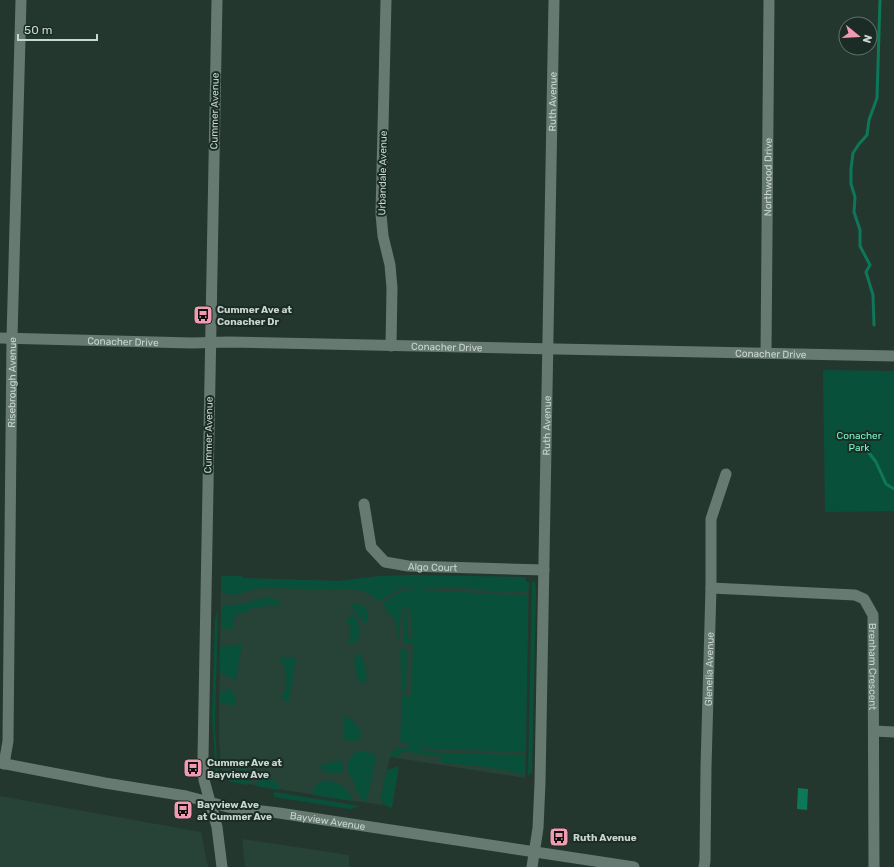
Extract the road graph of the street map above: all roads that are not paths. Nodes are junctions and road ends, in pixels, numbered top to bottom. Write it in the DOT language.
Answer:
graph roads {
  1 [pos="21,0"];
  2 [pos="217,0"];
  3 [pos="386,0"];
  4 [pos="554,0"];
  5 [pos="768,0"];
  6 [pos="0,338"];
  7 [pos="12,338"];
  8 [pos="210,343"];
  9 [pos="392,346"];
  10 [pos="547,348"];
  11 [pos="766,354"];
  12 [pos="894,356"];
  13 [pos="726,474"];
  14 [pos="364,504"];
  15 [pos="544,570"];
  16 [pos="711,588"];
  17 [pos="874,731"];
  18 [pos="894,732"];
  19 [pos="2,764"];
  20 [pos="210,803"];
  21 [pos="534,852"];
  22 [pos="222,867"];
  23 [pos="532,867"];
  24 [pos="634,867"];
  25 [pos="704,867"];
  26 [pos="874,867"];
  1 -- 7 [label="street, Risebrough Avenue"];
  2 -- 8 [label="street, Cummer Avenue"];
  3 -- 9 [label="street, Urbandale Avenue"];
  4 -- 10 [label="street, Ruth Avenue"];
  5 -- 11 [label="street, Northwood Drive"];
  6 -- 7 [label="street, Conacher Drive"];
  7 -- 8 [label="street, Conacher Drive"];
  7 -- 19 [label="street, Risebrough Avenue"];
  8 -- 9 [label="street, Conacher Drive"];
  8 -- 20 [label="street, Cummer Avenue"];
  9 -- 10 [label="street, Conacher Drive"];
  10 -- 11 [label="street, Conacher Drive"];
  10 -- 15 [label="street, Ruth Avenue"];
  11 -- 12 [label="street, Conacher Drive"];
  13 -- 16 [label="street, Glenelia Avenue"];
  14 -- 15 [label="street, Algo Court"];
  15 -- 21 [label="street, Ruth Avenue"];
  16 -- 17 [label="street, Brenham Crescent"];
  16 -- 25 [label="street, Glenelia Avenue"];
  17 -- 18 [label="street"];
  17 -- 26 [label="street, Brenham Crescent"];
  19 -- 20 [label="street, Bayview Avenue"];
  20 -- 21 [label="street, Bayview Avenue"];
  20 -- 22 [label="street, Cummer Avenue"];
  21 -- 23 [label="street, Ruth Avenue"];
  21 -- 24 [label="street, Bayview Avenue"];
}
